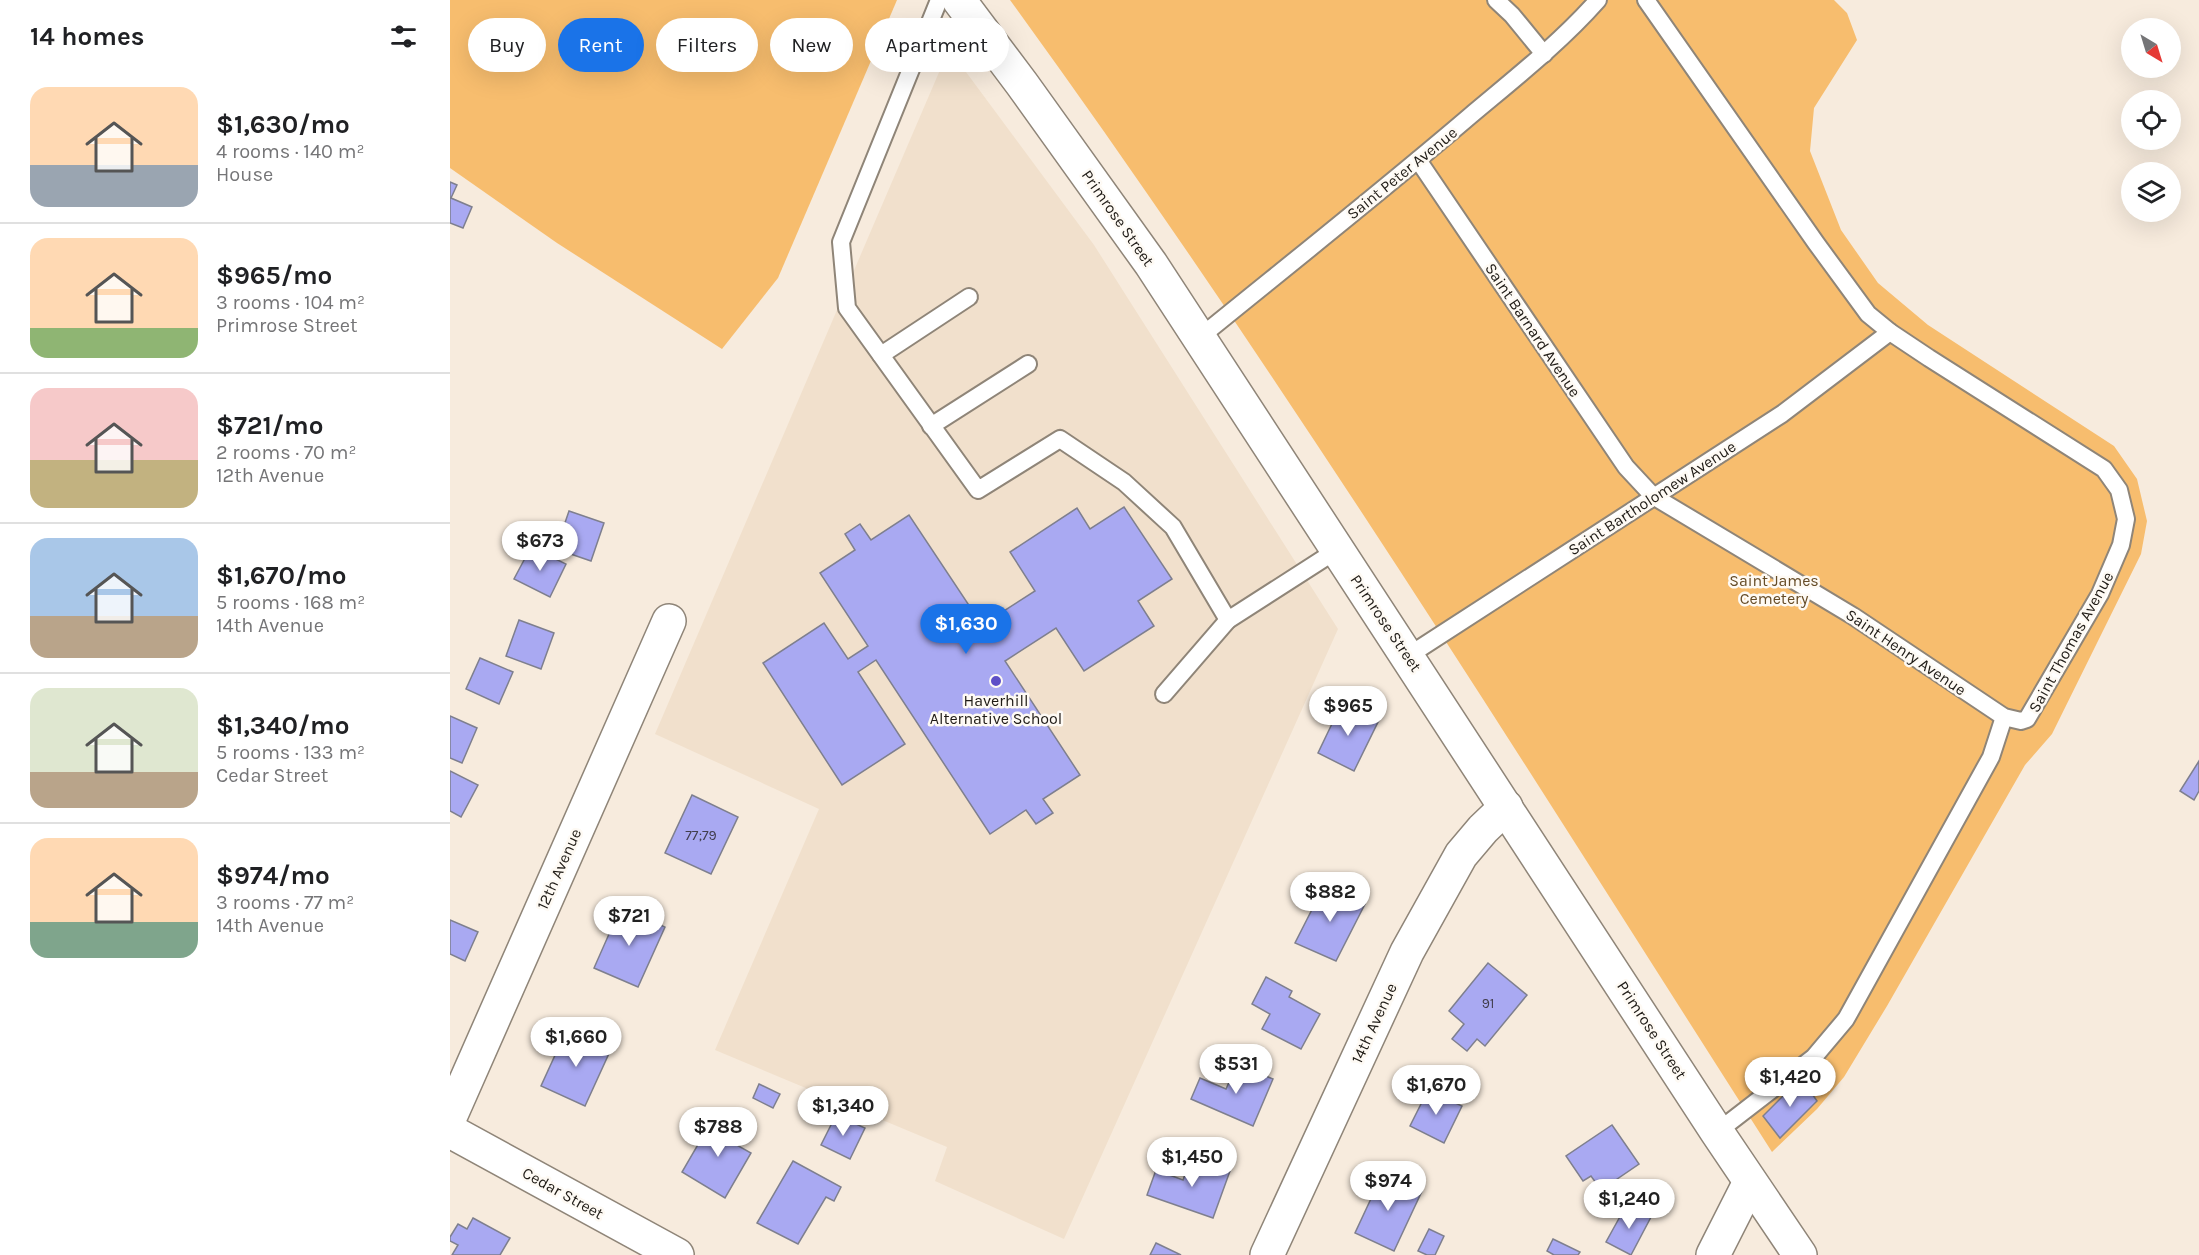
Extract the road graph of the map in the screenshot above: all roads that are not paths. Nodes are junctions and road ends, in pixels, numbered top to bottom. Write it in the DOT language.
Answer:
graph roads {
  1 [pos="939,0"];
  2 [pos="959,0"];
  3 [pos="1496,0"];
  4 [pos="1598,0"];
  5 [pos="1646,0"];
  6 [pos="1544,54"];
  7 [pos="1418,160"];
  8 [pos="969,297"];
  9 [pos="1890,332"];
  10 [pos="1198,338"];
  11 [pos="881,355"];
  12 [pos="1028,364"];
  13 [pos="931,426"];
  14 [pos="1653,496"];
  15 [pos="1337,550"];
  16 [pos="1228,620"];
  17 [pos="669,621"];
  18 [pos="1408,656"];
  19 [pos="1164,694"];
  20 [pos="2004,717"];
  21 [pos="1506,807"];
  22 [pos="450,1117"];
  23 [pos="450,1131"];
  24 [pos="1717,1132"];
  25 [pos="1750,1182"];
  26 [pos="677,1255"];
  27 [pos="1267,1255"];
  28 [pos="1713,1255"];
  29 [pos="1800,1255"];
  1 -- 11 [label="lane"];
  2 -- 10 [label="main road, Primrose Street"];
  3 -- 6 [label="lane"];
  4 -- 6 [label="lane, Saint Peter Avenue"];
  5 -- 9 [label="lane, Saint Thomas Avenue"];
  6 -- 7 [label="lane, Saint Peter Avenue"];
  7 -- 10 [label="lane, Saint Peter Avenue"];
  7 -- 14 [label="lane, Saint Barnard Avenue"];
  8 -- 11 [label="lane"];
  9 -- 14 [label="lane, Saint Bartholomew Avenue"];
  9 -- 20 [label="lane, Saint Thomas Avenue"];
  10 -- 15 [label="main road, Primrose Street"];
  11 -- 13 [label="lane"];
  12 -- 13 [label="lane"];
  13 -- 16 [label="lane"];
  14 -- 18 [label="lane, Saint Bartholomew Avenue"];
  14 -- 20 [label="lane, Saint Henry Avenue"];
  15 -- 16 [label="lane"];
  15 -- 18 [label="main road, Primrose Street"];
  16 -- 19 [label="lane"];
  17 -- 22 [label="main road, 12th Avenue"];
  18 -- 21 [label="main road, Primrose Street"];
  20 -- 24 [label="lane, Saint Thomas Avenue"];
  21 -- 24 [label="main road, Primrose Street"];
  21 -- 27 [label="main road, 14th Avenue"];
  23 -- 26 [label="main road, Cedar Street"];
  24 -- 25 [label="main road, Primrose Street"];
  25 -- 28 [label="main road"];
  25 -- 29 [label="main road, Primrose Street"];
}
